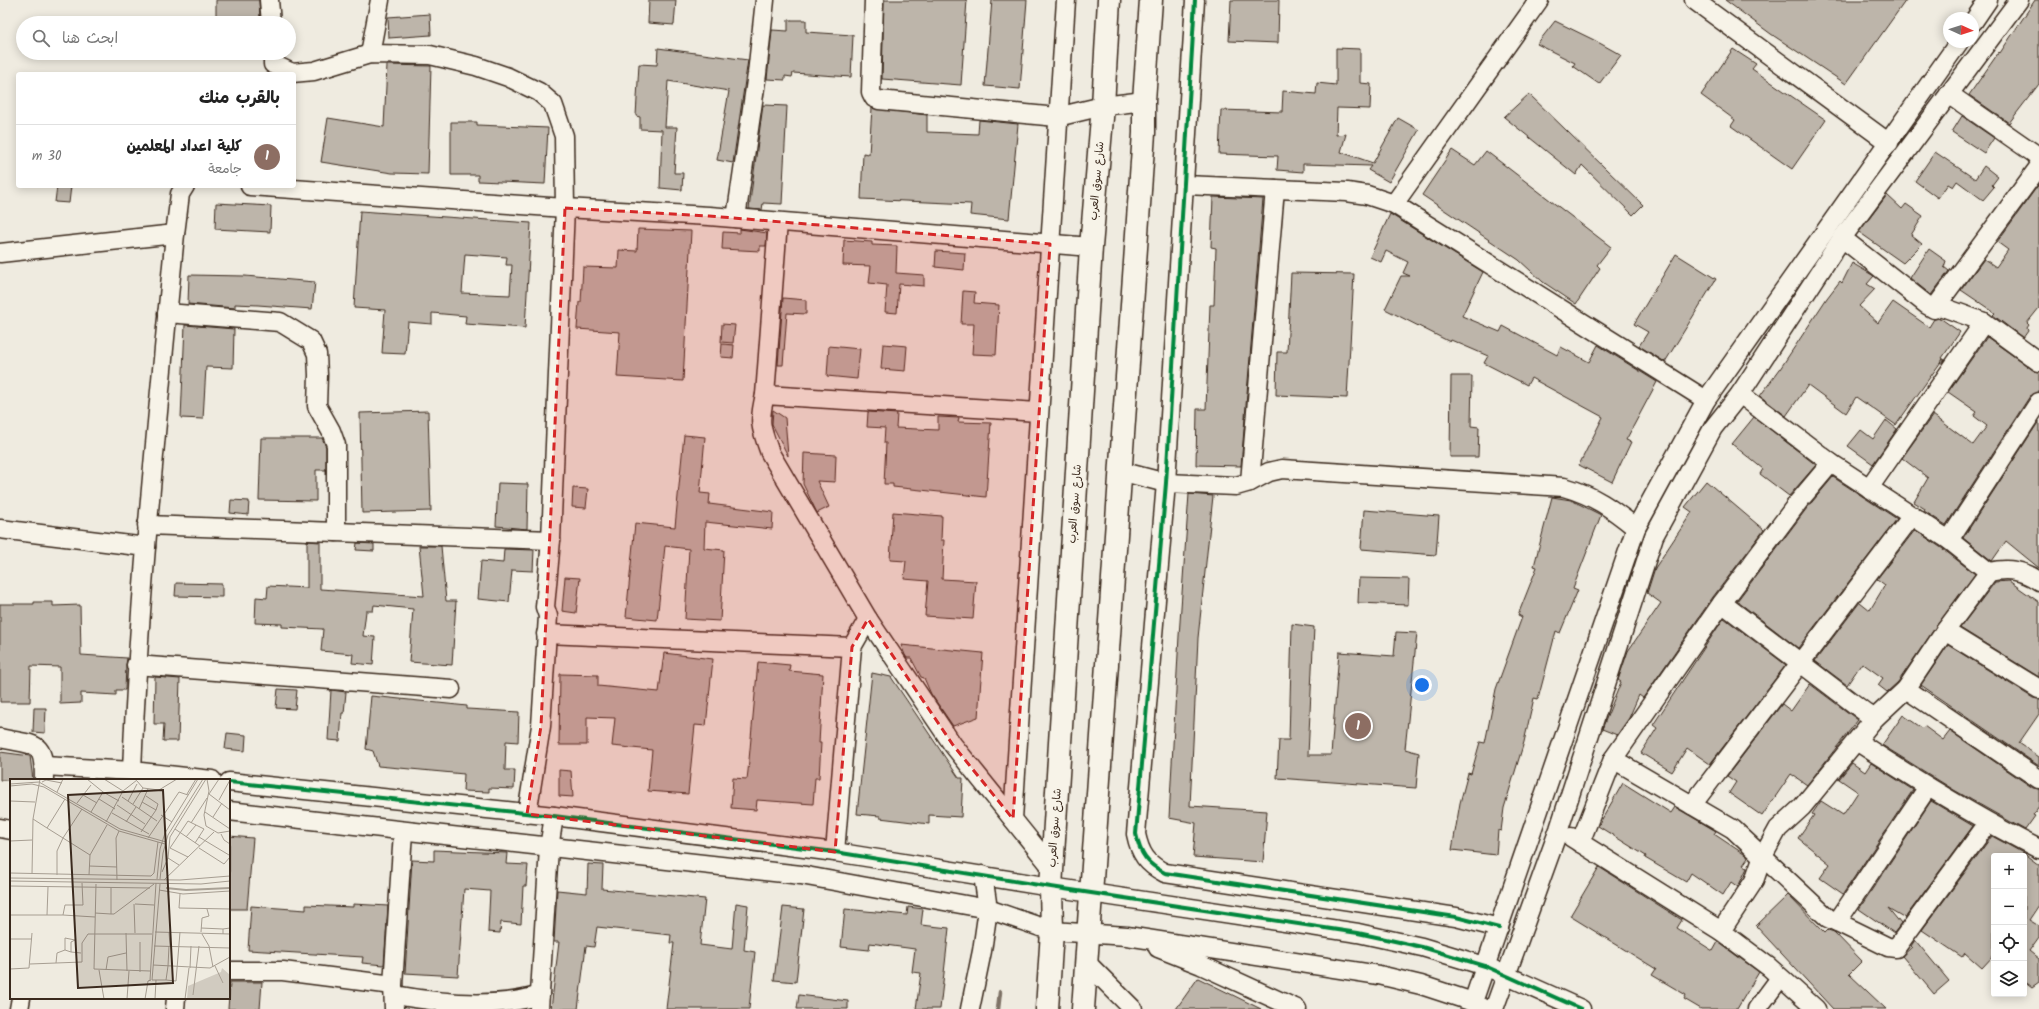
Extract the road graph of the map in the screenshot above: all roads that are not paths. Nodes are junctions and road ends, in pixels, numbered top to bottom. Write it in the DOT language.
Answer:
graph roads {
  1 [pos="269,0"];
  2 [pos="380,0"];
  3 [pos="764,0"];
  4 [pos="874,0"];
  5 [pos="1066,0"];
  6 [pos="1109,0"];
  7 [pos="1151,0"];
  8 [pos="1195,0"];
  9 [pos="1539,0"];
  10 [pos="1694,0"];
  11 [pos="1988,0"];
  12 [pos="2019,0"];
  13 [pos="1979,13"];
  14 [pos="270,16"];
  15 [pos="1955,48"];
  16 [pos="370,54"];
  17 [pos="273,60"];
  18 [pos="292,72"];
  19 [pos="296,72"];
  20 [pos="1949,94"];
  21 [pos="1144,101"];
  22 [pos="1103,106"];
  23 [pos="1057,117"];
  24 [pos="1889,143"];
  25 [pos="2039,166"];
  26 [pos="1185,185"];
  27 [pos="184,188"];
  28 [pos="279,188"];
  29 [pos="1275,189"];
  30 [pos="1394,204"];
  31 [pos="564,208"];
  32 [pos="736,218"];
  33 [pos="778,222"];
  34 [pos="175,234"];
  35 [pos="1842,238"];
  36 [pos="1050,244"];
  37 [pos="1091,247"];
  38 [pos="0,253"];
  39 [pos="1937,305"];
  40 [pos="167,313"];
  41 [pos="1984,322"];
  42 [pos="2039,362"];
  43 [pos="1740,394"];
  44 [pos="765,396"];
  45 [pos="1706,400"];
  46 [pos="2039,402"];
  47 [pos="1038,412"];
  48 [pos="1681,445"];
  49 [pos="1698,455"];
  50 [pos="1831,463"];
  51 [pos="1120,471"];
  52 [pos="1250,482"];
  53 [pos="1166,483"];
  54 [pos="1869,488"];
  55 [pos="1912,516"];
  56 [pos="147,525"];
  57 [pos="1636,528"];
  58 [pos="0,529"];
  59 [pos="336,532"];
  60 [pos="551,540"];
  61 [pos="1949,540"];
  62 [pos="146,547"];
  63 [pos="1989,572"];
  64 [pos="2039,581"];
  65 [pos="1722,603"];
  66 [pos="868,619"];
  67 [pos="1946,631"];
  68 [pos="546,634"];
  69 [pos="852,647"];
  70 [pos="1800,662"];
  71 [pos="136,666"];
  72 [pos="1906,688"];
  73 [pos="451,689"];
  74 [pos="2039,690"];
  75 [pos="1874,719"];
  76 [pos="0,738"];
  77 [pos="1855,743"];
  78 [pos="1613,759"];
  79 [pos="132,771"];
  80 [pos="44,773"];
  81 [pos="203,779"];
  82 [pos="2039,779"];
  83 [pos="230,782"];
  84 [pos="1928,787"];
  85 [pos="1692,805"];
  86 [pos="230,811"];
  87 [pos="527,814"];
  88 [pos="1537,815"];
  89 [pos="554,816"];
  90 [pos="1012,819"];
  91 [pos="1988,823"];
  92 [pos="0,828"];
  93 [pos="1559,829"];
  94 [pos="10,830"];
  95 [pos="403,832"];
  96 [pos="1580,843"];
  97 [pos="549,848"];
  98 [pos="2039,848"];
  99 [pos="835,852"];
  100 [pos="1762,858"];
  101 [pos="983,875"];
  102 [pos="1052,878"];
  103 [pos="1090,892"];
  104 [pos="988,909"];
  105 [pos="1837,922"];
  106 [pos="1499,928"];
  107 [pos="1052,931"];
  108 [pos="1721,931"];
  109 [pos="1089,932"];
  110 [pos="1127,936"];
  111 [pos="1085,961"];
  112 [pos="1485,966"];
  113 [pos="230,971"];
  114 [pos="1506,974"];
  115 [pos="1780,978"];
  116 [pos="394,996"];
  117 [pos="21,999"];
  118 [pos="176,999"];
  119 [pos="539,1002"];
  120 [pos="1479,1006"];
  121 [pos="19,1009"];
  122 [pos="175,1009"];
  123 [pos="970,1009"];
  124 [pos="1047,1009"];
  125 [pos="1083,1009"];
  126 [pos="1133,1009"];
  127 [pos="1297,1009"];
  128 [pos="1494,1009"];
  129 [pos="1581,1009"];
  130 [pos="1757,1009"];
  131 [pos="1816,1009"];
  1 -- 14 [label="street"];
  2 -- 16 [label="street"];
  3 -- 32 [label="street"];
  4 -- 23 [label="street"];
  5 -- 23 [label="street"];
  6 -- 22 [label="main road, شارع سوق العرب"];
  7 -- 21 [label="main road"];
  8 -- 26 [label="street"];
  9 -- 30 [label="street"];
  10 -- 24 [label="street"];
  11 -- 13 [label="street"];
  12 -- 20 [label="street"];
  15 -- 24 [label="street"];
  16 -- 19 [label="street"];
  16 -- 31 [label="street"];
  17 -- 18 [label="street"];
  20 -- 25 [label="street"];
  20 -- 35 [label="street"];
  21 -- 22 [label="street"];
  21 -- 51 [label="main road"];
  22 -- 23 [label="street"];
  22 -- 37 [label="main road, شارع سوق العرب"];
  23 -- 36 [label="street"];
  24 -- 45 [label="street"];
  25 -- 39 [label="street"];
  26 -- 29 [label="street"];
  26 -- 53 [label="street"];
  27 -- 34 [label="street"];
  28 -- 31 [label="street"];
  29 -- 30 [label="street"];
  29 -- 52 [label="street"];
  30 -- 45 [label="street"];
  31 -- 32 [label="street"];
  31 -- 60 [label="street"];
  32 -- 33 [label="street"];
  33 -- 36 [label="street"];
  33 -- 44 [label="street"];
  34 -- 38 [label="street"];
  34 -- 40 [label="street"];
  35 -- 39 [label="street"];
  35 -- 43 [label="street"];
  36 -- 37 [label="street"];
  36 -- 47 [label="street"];
  37 -- 102 [label="main road, شارع سوق العرب"];
  39 -- 41 [label="street"];
  40 -- 56 [label="street"];
  40 -- 59 [label="street"];
  41 -- 42 [label="street"];
  41 -- 54 [label="street"];
  43 -- 49 [label="street"];
  43 -- 50 [label="street"];
  44 -- 47 [label="street"];
  44 -- 66 [label="street"];
  45 -- 48 [label="street"];
  46 -- 61 [label="street"];
  47 -- 90 [label="street"];
  48 -- 49 [label="street"];
  48 -- 57 [label="street"];
  49 -- 93 [label="street"];
  50 -- 54 [label="street"];
  50 -- 65 [label="street"];
  51 -- 53 [label="street"];
  51 -- 103 [label="main road"];
  52 -- 53 [label="street"];
  52 -- 57 [label="street"];
  53 -- 106 [label="street"];
  54 -- 55 [label="street"];
  55 -- 61 [label="street"];
  55 -- 70 [label="street"];
  56 -- 59 [label="street"];
  56 -- 62 [label="street"];
  57 -- 88 [label="street"];
  58 -- 62 [label="street"];
  59 -- 60 [label="street"];
  60 -- 68 [label="street"];
  61 -- 63 [label="street"];
  62 -- 71 [label="street"];
  63 -- 64 [label="street"];
  63 -- 67 [label="street"];
  65 -- 70 [label="street"];
  65 -- 78 [label="street"];
  66 -- 69 [label="street"];
  66 -- 90 [label="street"];
  67 -- 72 [label="street"];
  67 -- 74 [label="street"];
  68 -- 69 [label="street"];
  68 -- 87 [label="street"];
  69 -- 99 [label="street"];
  70 -- 75 [label="street"];
  70 -- 85 [label="street"];
  71 -- 73 [label="street"];
  71 -- 79 [label="street"];
  72 -- 75 [label="street"];
  72 -- 82 [label="street"];
  75 -- 77 [label="street"];
  76 -- 80 [label="street"];
  77 -- 84 [label="street"];
  77 -- 100 [label="street"];
  78 -- 85 [label="street"];
  78 -- 96 [label="street"];
  79 -- 80 [label="street"];
  79 -- 81 [label="street"];
  83 -- 87 [label="street"];
  84 -- 91 [label="street"];
  84 -- 105 [label="street"];
  85 -- 100 [label="street"];
  86 -- 95 [label="street"];
  87 -- 89 [label="street"];
  88 -- 93 [label="street"];
  88 -- 106 [label="street"];
  89 -- 97 [label="street"];
  89 -- 99 [label="street"];
  90 -- 102 [label="street"];
  91 -- 98 [label="street"];
  91 -- 105 [label="street"];
  92 -- 94 [label="street"];
  93 -- 96 [label="street"];
  93 -- 114 [label="street"];
  95 -- 97 [label="street"];
  95 -- 116 [label="street"];
  96 -- 108 [label="street"];
  97 -- 104 [label="street"];
  97 -- 119 [label="street"];
  99 -- 101 [label="street"];
  100 -- 105 [label="street"];
  100 -- 108 [label="street"];
  101 -- 102 [label="street"];
  101 -- 104 [label="street"];
  102 -- 103 [label="street"];
  102 -- 107 [label="main road, شارع سوق العرب"];
  103 -- 109 [label="main road"];
  103 -- 112 [label="street"];
  104 -- 107 [label="street"];
  104 -- 123 [label="street"];
  106 -- 112 [label="street"];
  107 -- 109 [label="street"];
  107 -- 124 [label="main road, شارع سوق العرب"];
  108 -- 115 [label="street"];
  109 -- 110 [label="street"];
  109 -- 111 [label="main road"];
  110 -- 120 [label="street"];
  110 -- 127 [label="street"];
  111 -- 125 [label="main road"];
  111 -- 126 [label="street"];
  112 -- 114 [label="street"];
  112 -- 120 [label="street"];
  113 -- 116 [label="street"];
  114 -- 128 [label="street"];
  114 -- 129 [label="street"];
  115 -- 130 [label="street"];
  115 -- 131 [label="street"];
  116 -- 119 [label="street"];
  117 -- 121 [label="street"];
  118 -- 122 [label="street"];
}
